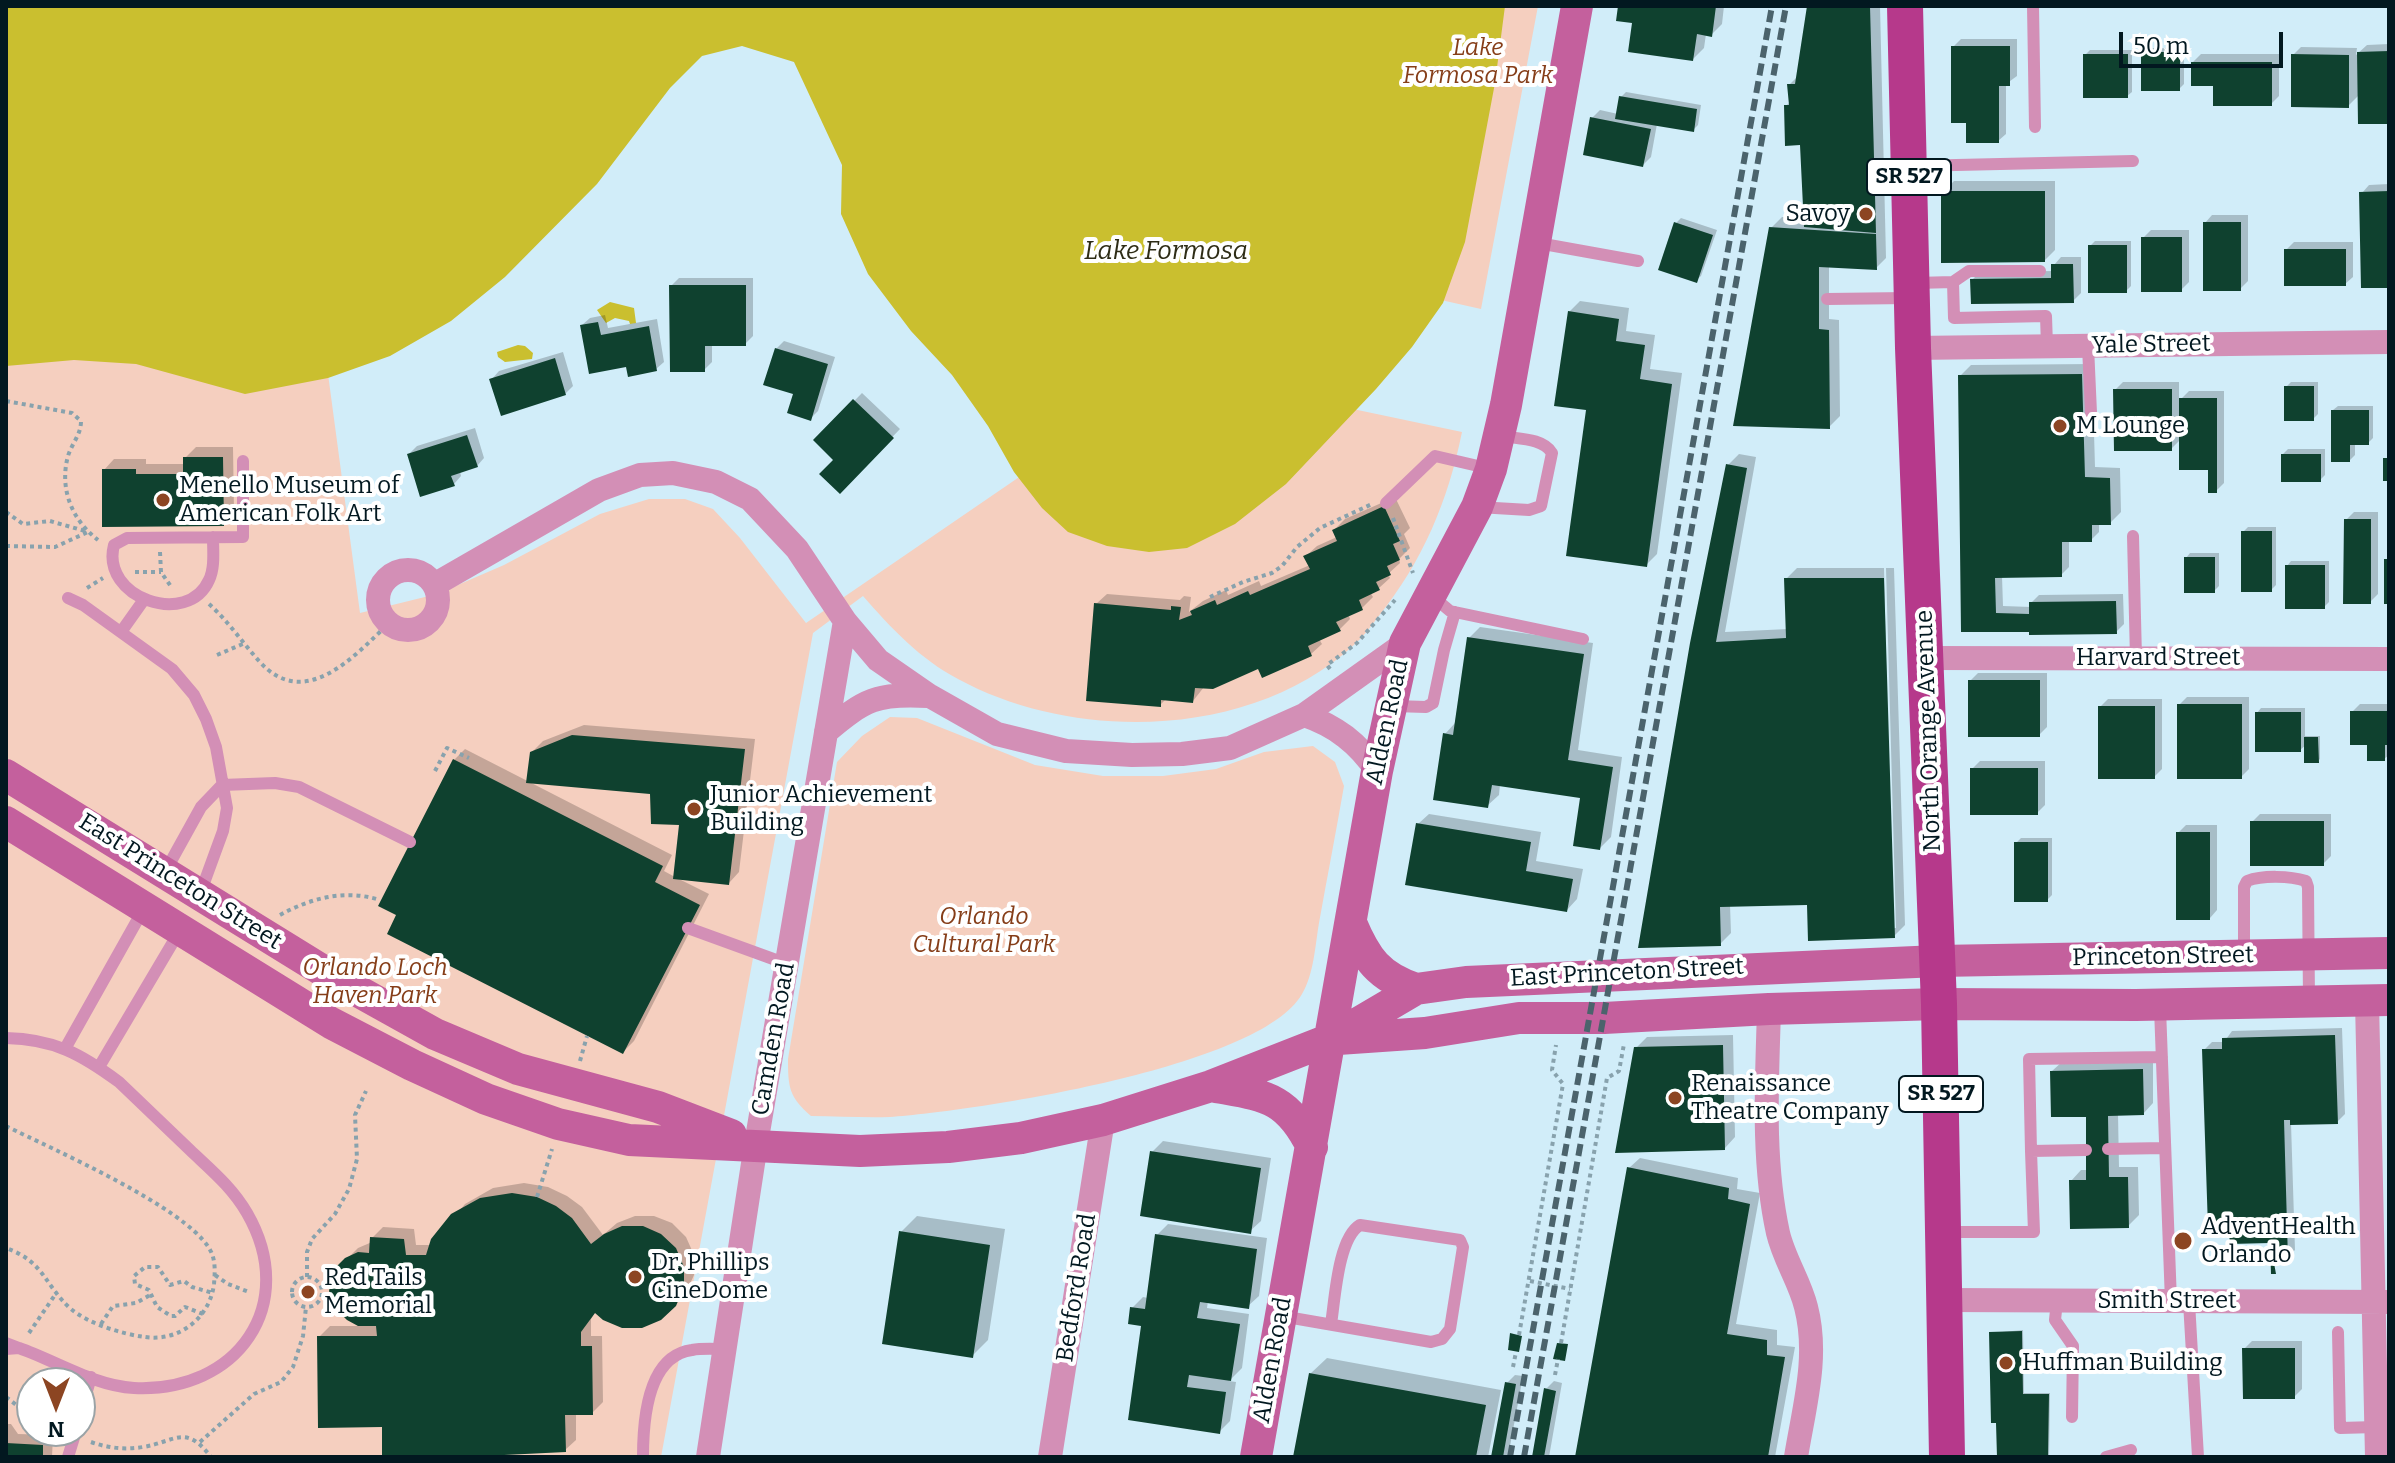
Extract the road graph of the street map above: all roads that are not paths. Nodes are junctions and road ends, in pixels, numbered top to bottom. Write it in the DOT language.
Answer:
graph roads {
  1 [pos="1577,6"];
  2 [pos="1905,6"];
  3 [pos="2033,6"];
  4 [pos="2035,127"];
  5 [pos="2133,161"];
  6 [pos="1909,166"];
  7 [pos="1535,242"];
  8 [pos="1638,261"];
  9 [pos="2040,271"];
  10 [pos="1953,282"];
  11 [pos="1912,290"];
  12 [pos="1827,299"];
  13 [pos="1987,317"];
  14 [pos="2389,342"];
  15 [pos="2047,346"];
  16 [pos="2088,346"];
  17 [pos="1988,347"];
  18 [pos="1913,348"];
  19 [pos="2091,413"];
  20 [pos="1498,436"];
  21 [pos="243,461"];
  22 [pos="1491,469"];
  23 [pos="1386,503"];
  24 [pos="1477,507"];
  25 [pos="2133,536"];
  26 [pos="213,537"];
  27 [pos="434,585"];
  28 [pos="1430,587"];
  29 [pos="68,598"];
  30 [pos="143,601"];
  31 [pos="845,621"];
  32 [pos="121,632"];
  33 [pos="1583,639"];
  34 [pos="1405,643"];
  35 [pos="1927,658"];
  36 [pos="2136,658"];
  37 [pos="2389,659"];
  38 [pos="930,696"];
  39 [pos="1391,706"];
  40 [pos="1304,715"];
  41 [pos="826,732"];
  42 [pos="1377,771"];
  43 [pos="6,775"];
  44 [pos="222,785"];
  45 [pos="6,822"];
  46 [pos="410,842"];
  47 [pos="165,872"];
  48 [pos="200,894"];
  49 [pos="145,907"];
  50 [pos="1351,923"];
  51 [pos="688,928"];
  52 [pos="181,929"];
  53 [pos="2389,953"];
  54 [pos="2244,955"];
  55 [pos="1938,961"];
  56 [pos="787,964"];
  57 [pos="2389,975"];
  58 [pos="2309,979"];
  59 [pos="1416,989"];
  60 [pos="2378,1001"];
  61 [pos="1939,1004"];
  62 [pos="2160,1004"];
  63 [pos="1769,1009"];
  64 [pos="6,1038"];
  65 [pos="1331,1039"];
  66 [pos="66,1047"];
  67 [pos="2162,1057"];
  68 [pos="99,1067"];
  69 [pos="1211,1086"];
  70 [pos="1103,1120"];
  71 [pos="756,1144"];
  72 [pos="1312,1147"];
  73 [pos="2165,1148"];
  74 [pos="2108,1149"];
  75 [pos="2086,1150"];
  76 [pos="2031,1151"];
  77 [pos="1944,1232"];
  78 [pos="1946,1300"];
  79 [pos="2057,1301"];
  80 [pos="2180,1302"];
  81 [pos="2381,1302"];
  82 [pos="1281,1316"];
  83 [pos="1331,1324"];
  84 [pos="2338,1332"];
  85 [pos="6,1343"];
  86 [pos="12,1349"];
  87 [pos="724,1349"];
  88 [pos="63,1367"];
  89 [pos="96,1379"];
  90 [pos="2072,1417"];
  91 [pos="2376,1427"];
  92 [pos="2131,1450"];
  93 [pos="643,1457"];
  94 [pos="708,1457"];
  95 [pos="1050,1457"];
  96 [pos="1256,1457"];
  97 [pos="1796,1457"];
  98 [pos="1947,1457"];
  99 [pos="2106,1457"];
  100 [pos="2198,1457"];
  101 [pos="2377,1457"];
  1 -- 7 [label="main road, Alden Road"];
  2 -- 6 [label="main road, North Orange Avenue / SR 527"];
  3 -- 4 [label="lane"];
  5 -- 6 [label="lane"];
  6 -- 11 [label="main road, North Orange Avenue / SR 527"];
  7 -- 8 [label="lane"];
  7 -- 20 [label="main road, Alden Road"];
  9 -- 10 [label="lane"];
  10 -- 11 [label="lane"];
  10 -- 13 [label="lane"];
  11 -- 12 [label="lane"];
  11 -- 18 [label="main road, North Orange Avenue / SR 527"];
  13 -- 15 [label="lane"];
  13 -- 17 [label="lane"];
  14 -- 16 [label="street, Yale Street"];
  15 -- 16 [label="street, Yale Street"];
  15 -- 17 [label="street, Yale Street"];
  16 -- 19 [label="lane"];
  17 -- 18 [label="street, Yale Street"];
  18 -- 35 [label="main road, North Orange Avenue / SR 527"];
  20 -- 22 [label="main road, Alden Road"];
  20 -- 24 [label="lane"];
  21 -- 26 [label="lane"];
  22 -- 23 [label="lane"];
  22 -- 24 [label="main road, Alden Road"];
  24 -- 28 [label="main road, Alden Road"];
  25 -- 36 [label="lane"];
  26 -- 30 [label="lane"];
  26 -- 30 [label="lane"];
  27 -- 27 [label="street"];
  27 -- 31 [label="street"];
  28 -- 33 [label="lane"];
  28 -- 34 [label="main road, Alden Road"];
  28 -- 39 [label="lane"];
  29 -- 32 [label="lane"];
  30 -- 32 [label="lane"];
  31 -- 38 [label="street"];
  31 -- 41 [label="street, Camden Road"];
  32 -- 44 [label="lane"];
  34 -- 39 [label="main road, Alden Road"];
  34 -- 40 [label="street"];
  35 -- 36 [label="street, Harvard Street"];
  35 -- 55 [label="main road, North Orange Avenue / SR 527"];
  36 -- 37 [label="street, Harvard Street"];
  38 -- 40 [label="street"];
  38 -- 41 [label="street"];
  39 -- 42 [label="main road, Alden Road"];
  40 -- 42 [label="street"];
  41 -- 56 [label="street, Camden Road"];
  42 -- 50 [label="main road, Alden Road"];
  43 -- 47 [label="main road, East Princeton Street"];
  44 -- 46 [label="lane"];
  44 -- 47 [label="lane"];
  44 -- 48 [label="lane"];
  45 -- 49 [label="main road, East Princeton Street"];
  47 -- 48 [label="main road, East Princeton Street"];
  47 -- 49 [label="street"];
  48 -- 52 [label="street"];
  48 -- 71 [label="main road, East Princeton Street"];
  49 -- 52 [label="main road, East Princeton Street"];
  49 -- 66 [label="lane"];
  50 -- 59 [label="main road"];
  50 -- 65 [label="main road, Alden Road"];
  51 -- 56 [label="lane"];
  52 -- 68 [label="lane"];
  52 -- 71 [label="main road, East Princeton Street"];
  53 -- 58 [label="main road"];
  54 -- 55 [label="main road, Princeton Street"];
  54 -- 58 [label="main road, Princeton Street"];
  54 -- 58 [label="lane"];
  55 -- 59 [label="main road, East Princeton Street"];
  55 -- 61 [label="main road, North Orange Avenue / SR 527"];
  56 -- 71 [label="street, Camden Road"];
  57 -- 60 [label="main road"];
  58 -- 60 [label="main road, Princeton Street"];
  58 -- 62 [label="main road, Princeton Street"];
  59 -- 65 [label="main road, East Princeton Street"];
  60 -- 81 [label="street"];
  61 -- 62 [label="main road, Princeton Street"];
  61 -- 63 [label="main road, East Princeton Street"];
  61 -- 77 [label="main road, North Orange Avenue / SR 527"];
  62 -- 67 [label="lane"];
  63 -- 65 [label="main road, East Princeton Street"];
  63 -- 97 [label="street"];
  64 -- 66 [label="lane"];
  65 -- 69 [label="main road, East Princeton Street"];
  65 -- 72 [label="main road, Alden Road"];
  66 -- 68 [label="lane"];
  67 -- 73 [label="lane"];
  67 -- 76 [label="lane"];
  68 -- 89 [label="lane"];
  69 -- 70 [label="main road, East Princeton Street"];
  69 -- 72 [label="main road"];
  70 -- 71 [label="main road, East Princeton Street"];
  70 -- 95 [label="street, Bedford Road"];
  71 -- 87 [label="street, Camden Road"];
  72 -- 82 [label="main road, Alden Road"];
  73 -- 74 [label="lane"];
  73 -- 80 [label="lane"];
  75 -- 76 [label="lane"];
  76 -- 77 [label="lane"];
  77 -- 78 [label="main road, North Orange Avenue / SR 527"];
  78 -- 79 [label="street, Smith Street"];
  78 -- 98 [label="main road, North Orange Avenue / SR 527"];
  79 -- 80 [label="street, Smith Street"];
  79 -- 90 [label="lane"];
  80 -- 81 [label="street, Smith Street"];
  80 -- 100 [label="lane"];
  81 -- 91 [label="street"];
  82 -- 83 [label="lane"];
  82 -- 96 [label="main road, Alden Road"];
  83 -- 83 [label="lane"];
  84 -- 91 [label="lane"];
  85 -- 86 [label="lane"];
  86 -- 88 [label="lane"];
  87 -- 93 [label="lane"];
  87 -- 94 [label="street, Camden Road"];
  91 -- 101 [label="street"];
  92 -- 99 [label="lane"];
}
